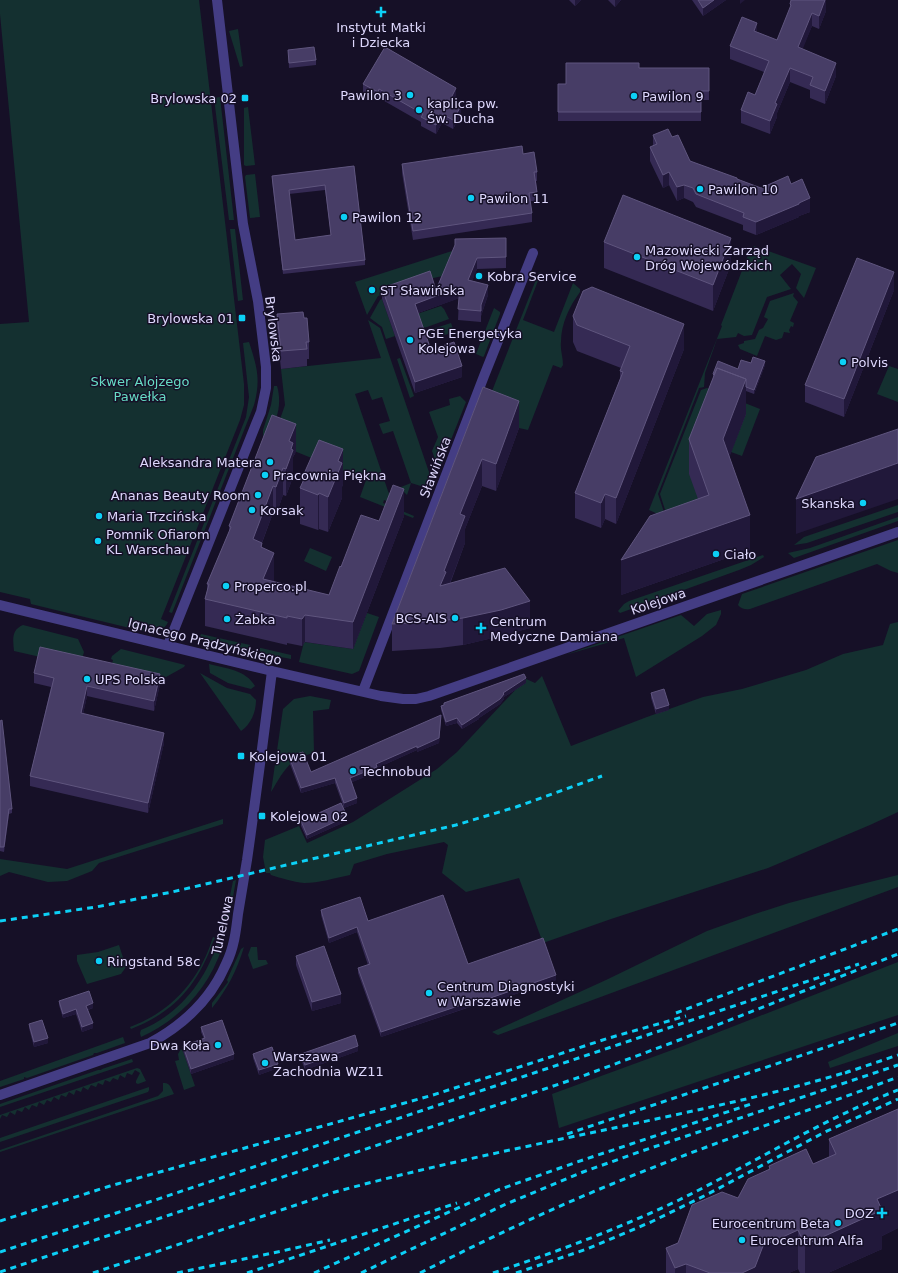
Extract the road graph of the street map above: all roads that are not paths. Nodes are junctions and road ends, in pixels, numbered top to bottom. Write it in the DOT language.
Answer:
graph roads {
  1 [pos="217,0"];
  2 [pos="533,253"];
  3 [pos="898,532"];
  4 [pos="0,604"];
  5 [pos="168,645"];
  6 [pos="272,671"];
  7 [pos="362,691"];
  8 [pos="404,699"];
  9 [pos="0,1095"];
  1 -- 5 [label="street, Brylowska"];
  2 -- 7 [label="street, Sławińska"];
  3 -- 8 [label="street, Kolejowa"];
  4 -- 5 [label="street, Ignacego Prądzyńskiego"];
  5 -- 6 [label="street, Ignacego Prądzyńskiego"];
  6 -- 7 [label="street, Ignacego Prądzyńskiego"];
  6 -- 9 [label="street, Tunelowa"];
  7 -- 8 [label="street, Ignacego Prądzyńskiego"];
}
